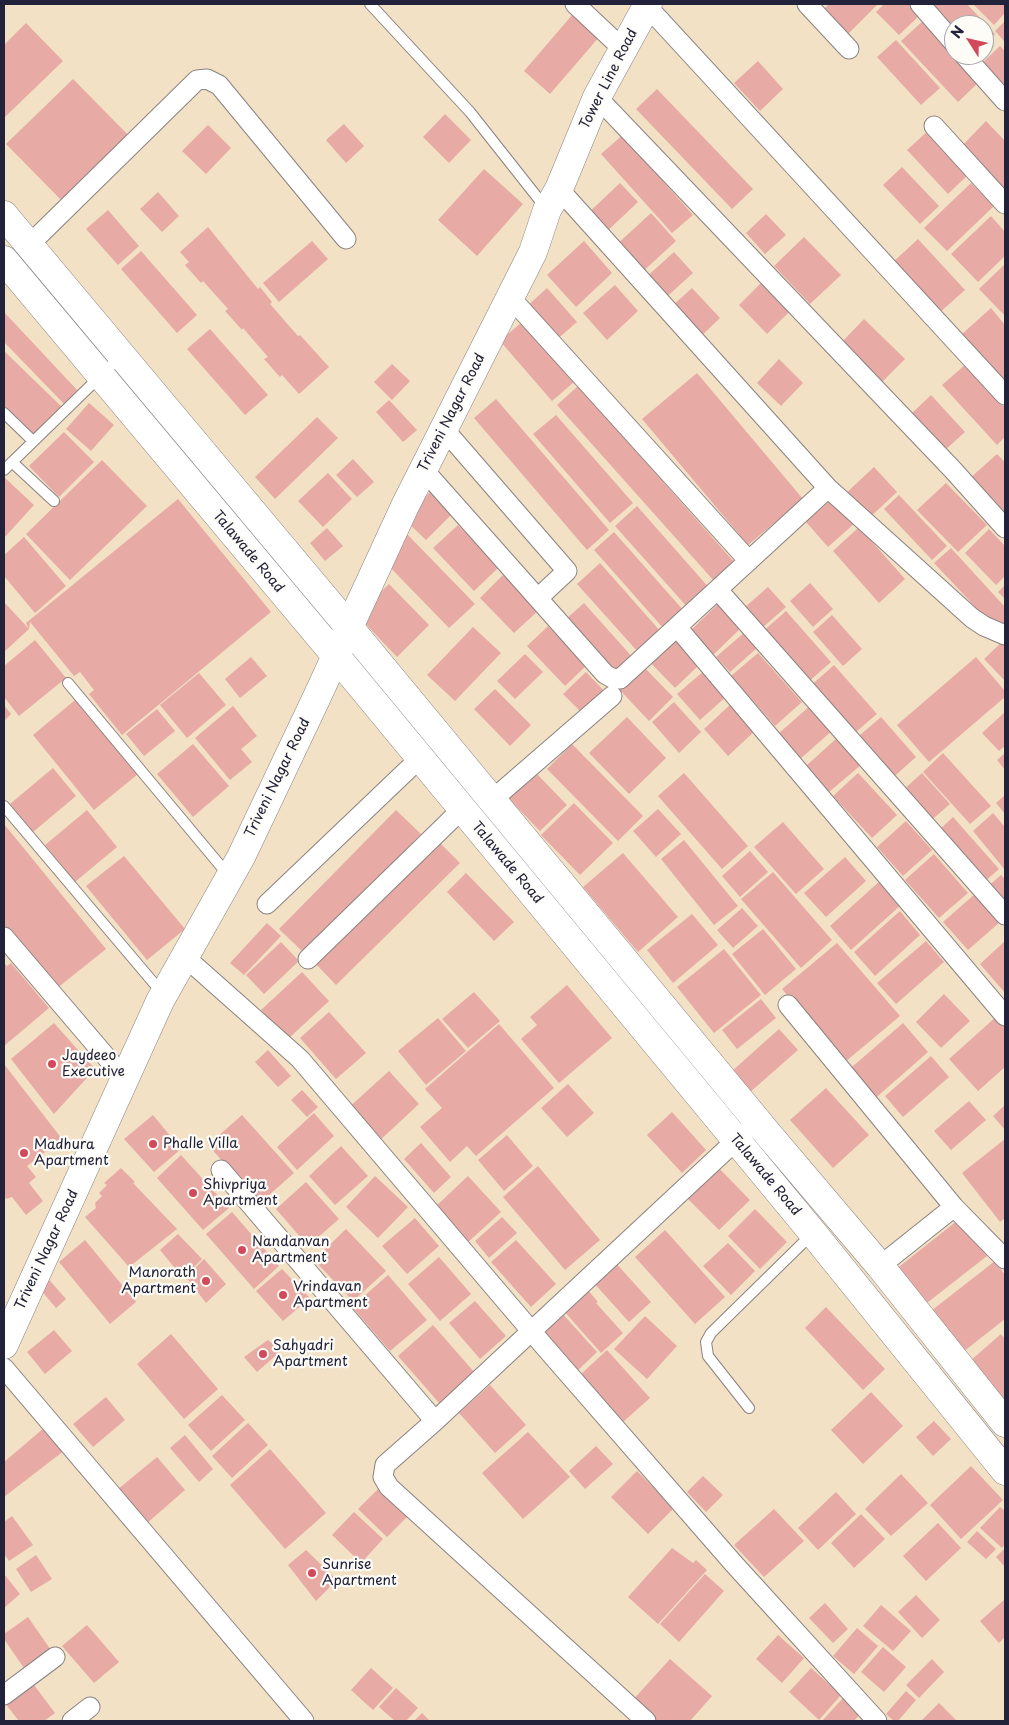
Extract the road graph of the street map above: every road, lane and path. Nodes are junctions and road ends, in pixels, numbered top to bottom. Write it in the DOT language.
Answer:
graph roads {
  1 [pos="370,4"];
  2 [pos="575,4"];
  3 [pos="807,4"];
  4 [pos="920,4"];
  5 [pos="647,5"];
  6 [pos="944,32"];
  7 [pos="848,49"];
  8 [pos="624,50"];
  9 [pos="973,65"];
  10 [pos="597,98"];
  11 [pos="1005,101"];
  12 [pos="934,126"];
  13 [pos="553,199"];
  14 [pos="1005,204"];
  15 [pos="4,215"];
  16 [pos="346,239"];
  17 [pos="33,249"];
  18 [pos="7,272"];
  19 [pos="510,297"];
  20 [pos="122,355"];
  21 [pos="100,375"];
  22 [pos="1005,395"];
  23 [pos="4,413"];
  24 [pos="443,428"];
  25 [pos="33,441"];
  26 [pos="12,462"];
  27 [pos="423,469"];
  28 [pos="4,470"];
  29 [pos="828,488"];
  30 [pos="54,501"];
  31 [pos="1005,528"];
  32 [pos="749,561"];
  33 [pos="718,590"];
  34 [pos="538,598"];
  35 [pos="349,627"];
  36 [pos="678,627"];
  37 [pos="1005,635"];
  38 [pos="336,656"];
  39 [pos="68,683"];
  40 [pos="612,696"];
  41 [pos="420,758"];
  42 [pos="492,800"];
  43 [pos="4,806"];
  44 [pos="462,809"];
  45 [pos="229,877"];
  46 [pos="267,904"];
  47 [pos="1005,915"];
  48 [pos="4,937"];
  49 [pos="185,956"];
  50 [pos="308,960"];
  51 [pos="164,995"];
  52 [pos="788,1006"];
  53 [pos="1005,1016"];
  54 [pos="125,1079"];
  55 [pos="759,1122"];
  56 [pos="736,1140"];
  57 [pos="221,1170"];
  58 [pos="954,1207"];
  59 [pos="813,1233"];
  60 [pos="1005,1259"];
  61 [pos="880,1266"];
  62 [pos="532,1330"];
  63 [pos="4,1349"];
  64 [pos="749,1408"];
  65 [pos="435,1421"];
  66 [pos="1005,1423"];
  67 [pos="1005,1471"];
  68 [pos="55,1657"];
  69 [pos="4,1695"];
  70 [pos="90,1708"];
  71 [pos="72,1721"];
  72 [pos="304,1721"];
  73 [pos="646,1721"];
  74 [pos="877,1721"];
  1 -- 13 [label="lane"];
  2 -- 8 [label="street"];
  3 -- 7 [label="street"];
  4 -- 6 [label="street"];
  5 -- 8 [label="main road, Tower Line Road"];
  5 -- 22 [label="street"];
  8 -- 10 [label="main road, Tower Line Road"];
  9 -- 11 [label="street"];
  10 -- 13 [label="main road, Tower Line Road"];
  10 -- 31 [label="street"];
  12 -- 14 [label="street"];
  13 -- 19 [label="main road, Triveni Nagar Road"];
  13 -- 29 [label="street"];
  15 -- 17 [label="main road, Talawade Road"];
  16 -- 17 [label="street"];
  17 -- 18 [label="street"];
  17 -- 20 [label="main road, Talawade Road"];
  18 -- 21 [label="main road, Talawade Road"];
  19 -- 24 [label="main road, Triveni Nagar Road"];
  19 -- 32 [label="street"];
  20 -- 21 [label="lane"];
  20 -- 35 [label="main road, Talawade Road"];
  21 -- 25 [label="lane"];
  21 -- 38 [label="main road, Talawade Road"];
  23 -- 25 [label="lane"];
  24 -- 27 [label="main road, Triveni Nagar Road"];
  24 -- 34 [label="street"];
  25 -- 26 [label="lane"];
  26 -- 28 [label="lane"];
  26 -- 30 [label="lane"];
  27 -- 34 [label="street"];
  27 -- 35 [label="main road, Triveni Nagar Road"];
  29 -- 32 [label="street"];
  29 -- 37 [label="street"];
  32 -- 33 [label="street"];
  33 -- 36 [label="street"];
  33 -- 47 [label="street"];
  34 -- 36 [label="street"];
  35 -- 38 [label="main road, Triveni Nagar Road"];
  35 -- 42 [label="main road, Talawade Road"];
  36 -- 53 [label="street"];
  38 -- 41 [label="main road, Talawade Road"];
  38 -- 45 [label="main road, Triveni Nagar Road"];
  39 -- 45 [label="lane"];
  40 -- 42 [label="street"];
  41 -- 44 [label="main road, Talawade Road"];
  41 -- 46 [label="street"];
  42 -- 55 [label="main road, Talawade Road"];
  43 -- 51 [label="lane"];
  44 -- 50 [label="street"];
  44 -- 56 [label="main road, Talawade Road"];
  45 -- 49 [label="main road, Triveni Nagar Road"];
  48 -- 54 [label="street"];
  49 -- 51 [label="main road, Triveni Nagar Road"];
  49 -- 62 [label="street"];
  51 -- 54 [label="main road, Triveni Nagar Road"];
  52 -- 58 [label="street"];
  54 -- 63 [label="main road, Triveni Nagar Road"];
  55 -- 56 [label="street"];
  55 -- 61 [label="main road, Talawade Road"];
  56 -- 59 [label="main road, Talawade Road"];
  56 -- 62 [label="street"];
  57 -- 65 [label="street"];
  58 -- 60 [label="street"];
  58 -- 61 [label="street"];
  59 -- 64 [label="lane"];
  59 -- 67 [label="main road, Talawade Road"];
  61 -- 66 [label="main road, Talawade Road"];
  62 -- 65 [label="street"];
  62 -- 74 [label="street"];
  63 -- 72 [label="street"];
  65 -- 73 [label="street"];
  68 -- 69 [label="street"];
  70 -- 71 [label="street"];
}
